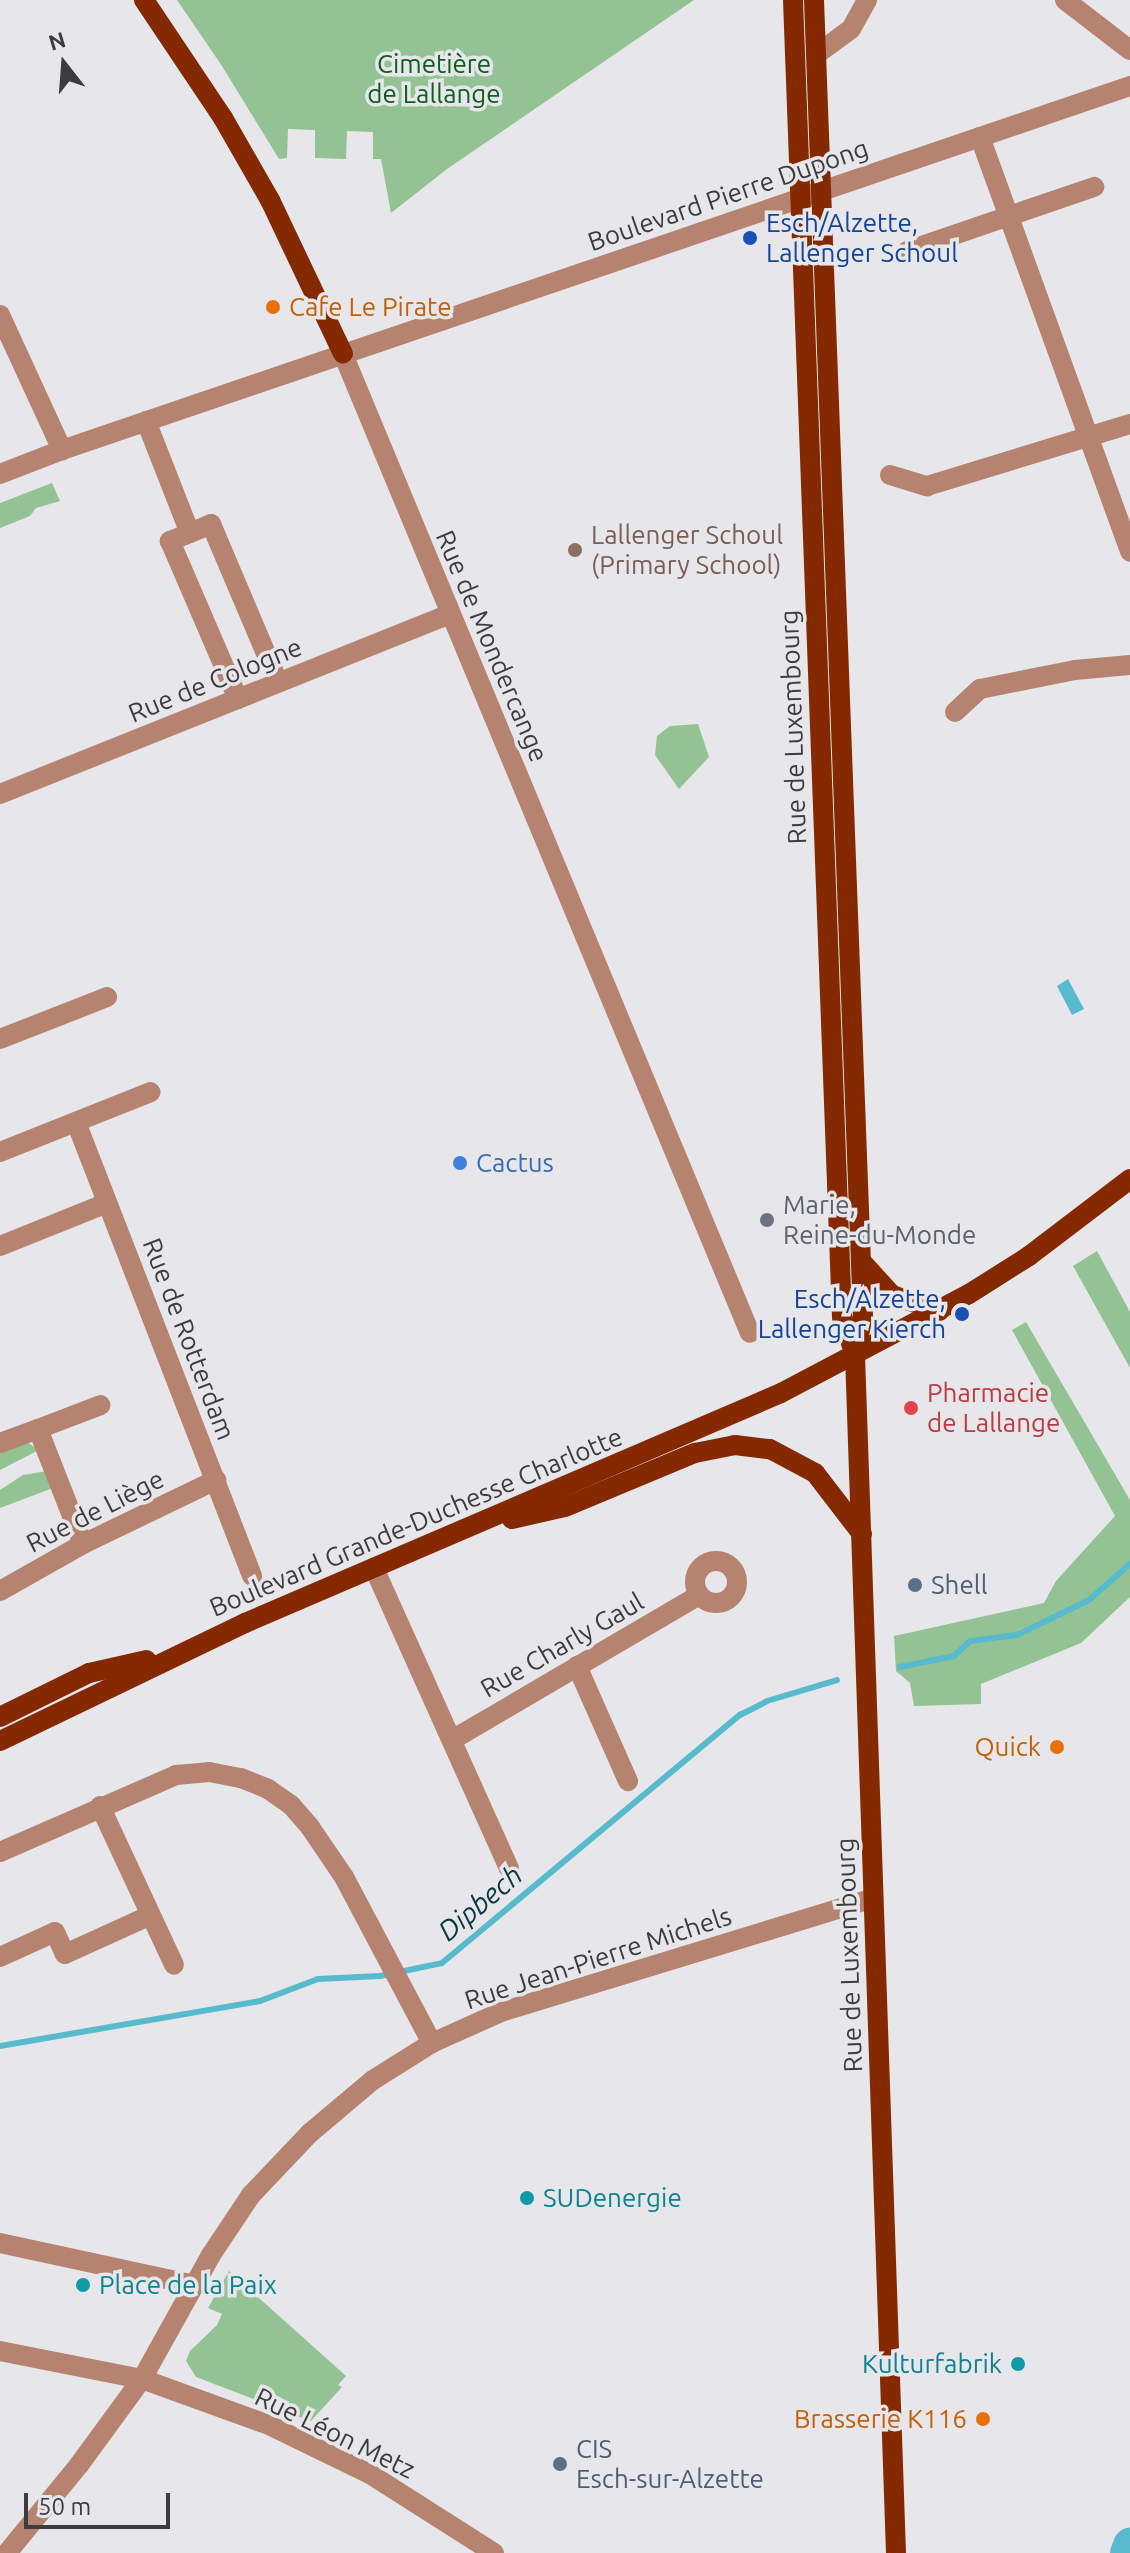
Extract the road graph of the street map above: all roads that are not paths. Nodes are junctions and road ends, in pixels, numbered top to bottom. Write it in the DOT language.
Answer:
graph roads {
  1 [pos="144,0"];
  2 [pos="793,0"];
  3 [pos="814,0"];
  4 [pos="867,0"];
  5 [pos="1065,0"];
  6 [pos="794,23"];
  7 [pos="1130,50"];
  8 [pos="817,54"];
  9 [pos="1130,86"];
  10 [pos="980,137"];
  11 [pos="1094,187"];
  12 [pos="1008,216"];
  13 [pos="907,251"];
  14 [pos="0,315"];
  15 [pos="343,354"];
  16 [pos="146,421"];
  17 [pos="1130,424"];
  18 [pos="1088,437"];
  19 [pos="62,450"];
  20 [pos="0,474"];
  21 [pos="890,475"];
  22 [pos="190,533"];
  23 [pos="1130,552"];
  24 [pos="450,614"];
  25 [pos="1130,665"];
  26 [pos="278,682"];
  27 [pos="238,699"];
  28 [pos="955,712"];
  29 [pos="0,794"];
  30 [pos="107,997"];
  31 [pos="0,1039"];
  32 [pos="151,1092"];
  33 [pos="76,1122"];
  34 [pos="0,1152"];
  35 [pos="1130,1179"];
  36 [pos="107,1203"];
  37 [pos="0,1246"];
  38 [pos="861,1261"];
  39 [pos="939,1311"];
  40 [pos="750,1333"];
  41 [pos="855,1355"];
  42 [pos="101,1405"];
  43 [pos="38,1429"];
  44 [pos="0,1443"];
  45 [pos="216,1480"];
  46 [pos="461,1531"];
  47 [pos="862,1534"];
  48 [pos="83,1544"];
  49 [pos="374,1568"];
  50 [pos="252,1576"];
  51 [pos="0,1591"];
  52 [pos="699,1595"];
  53 [pos="178,1653"];
  54 [pos="577,1666"];
  55 [pos="0,1717"];
  56 [pos="452,1740"];
  57 [pos="0,1741"];
  58 [pos="628,1781"];
  59 [pos="100,1806"];
  60 [pos="0,1852"];
  61 [pos="509,1868"];
  62 [pos="873,1898"];
  63 [pos="151,1915"];
  64 [pos="0,1957"];
  65 [pos="174,1965"];
  66 [pos="432,2043"];
  67 [pos="0,2243"];
  68 [pos="195,2285"];
  69 [pos="0,2351"];
  70 [pos="142,2379"];
  71 [pos="7,2553"];
  72 [pos="494,2553"];
  73 [pos="896,2553"];
  1 -- 15 [label="main road, Rue de Mondercange"];
  2 -- 6 [label="main road, Rue de Luxembourg"];
  3 -- 8 [label="main road, Rue de Luxembourg"];
  4 -- 8 [label="street"];
  5 -- 7 [label="street"];
  6 -- 8 [label="main road"];
  6 -- 41 [label="main road, Rue de Luxembourg"];
  8 -- 38 [label="main road, Rue de Luxembourg"];
  9 -- 10 [label="street, Boulevard Pierre Dupong"];
  10 -- 12 [label="street"];
  10 -- 15 [label="street, Boulevard Pierre Dupong"];
  11 -- 12 [label="street"];
  12 -- 13 [label="street"];
  12 -- 18 [label="street"];
  14 -- 19 [label="street"];
  15 -- 16 [label="street, Boulevard Pierre Dupong"];
  15 -- 24 [label="street, Rue de Mondercange"];
  16 -- 19 [label="street, Boulevard Pierre Dupong"];
  16 -- 22 [label="street"];
  17 -- 18 [label="street"];
  18 -- 21 [label="street"];
  18 -- 23 [label="street"];
  19 -- 20 [label="street, Boulevard Pierre Dupong"];
  22 -- 26 [label="street"];
  22 -- 27 [label="street"];
  24 -- 26 [label="street, Rue de Cologne"];
  24 -- 40 [label="street, Rue de Mondercange"];
  25 -- 28 [label="street"];
  26 -- 27 [label="street, Rue de Cologne"];
  27 -- 29 [label="street, Rue de Cologne"];
  30 -- 31 [label="street"];
  32 -- 33 [label="street"];
  33 -- 34 [label="street"];
  33 -- 36 [label="street, Rue de Rotterdam"];
  35 -- 39 [label="main road, Boulevard Grande-Duchesse Charlotte"];
  36 -- 37 [label="street"];
  36 -- 45 [label="street, Rue de Rotterdam"];
  38 -- 39 [label="main road"];
  38 -- 41 [label="main road, Rue de Luxembourg"];
  39 -- 41 [label="main road, Boulevard Grande-Duchesse Charlotte"];
  41 -- 46 [label="main road, Boulevard Grande-Duchesse Charlotte"];
  41 -- 47 [label="main road, Rue de Luxembourg"];
  42 -- 43 [label="street"];
  43 -- 44 [label="street"];
  43 -- 48 [label="street"];
  45 -- 48 [label="street, Rue de Liège"];
  45 -- 50 [label="street, Rue de Rotterdam"];
  46 -- 47 [label="main road"];
  46 -- 49 [label="main road, Boulevard Grande-Duchesse Charlotte"];
  47 -- 62 [label="main road, Rue de Luxembourg"];
  48 -- 51 [label="street, Rue de Liège"];
  49 -- 53 [label="main road, Boulevard Grande-Duchesse Charlotte"];
  49 -- 56 [label="street"];
  52 -- 54 [label="street, Rue Charly Gaul"];
  53 -- 55 [label="main road"];
  53 -- 57 [label="main road, Boulevard Grande-Duchesse Charlotte"];
  54 -- 56 [label="street, Rue Charly Gaul"];
  54 -- 58 [label="street"];
  56 -- 61 [label="street"];
  59 -- 60 [label="street"];
  59 -- 63 [label="street"];
  59 -- 66 [label="street"];
  62 -- 66 [label="street, Rue Jean-Pierre Michels"];
  62 -- 73 [label="main road, Rue de Luxembourg"];
  63 -- 64 [label="street"];
  63 -- 65 [label="street"];
  66 -- 68 [label="street, Rue Jean-Pierre Michels"];
  67 -- 68 [label="street"];
  68 -- 70 [label="street, Rue Jean-Pierre Michels"];
  69 -- 70 [label="street"];
  70 -- 71 [label="street, Rue Jean-Pierre Michels"];
  70 -- 72 [label="street, Rue Léon Metz"];
}
